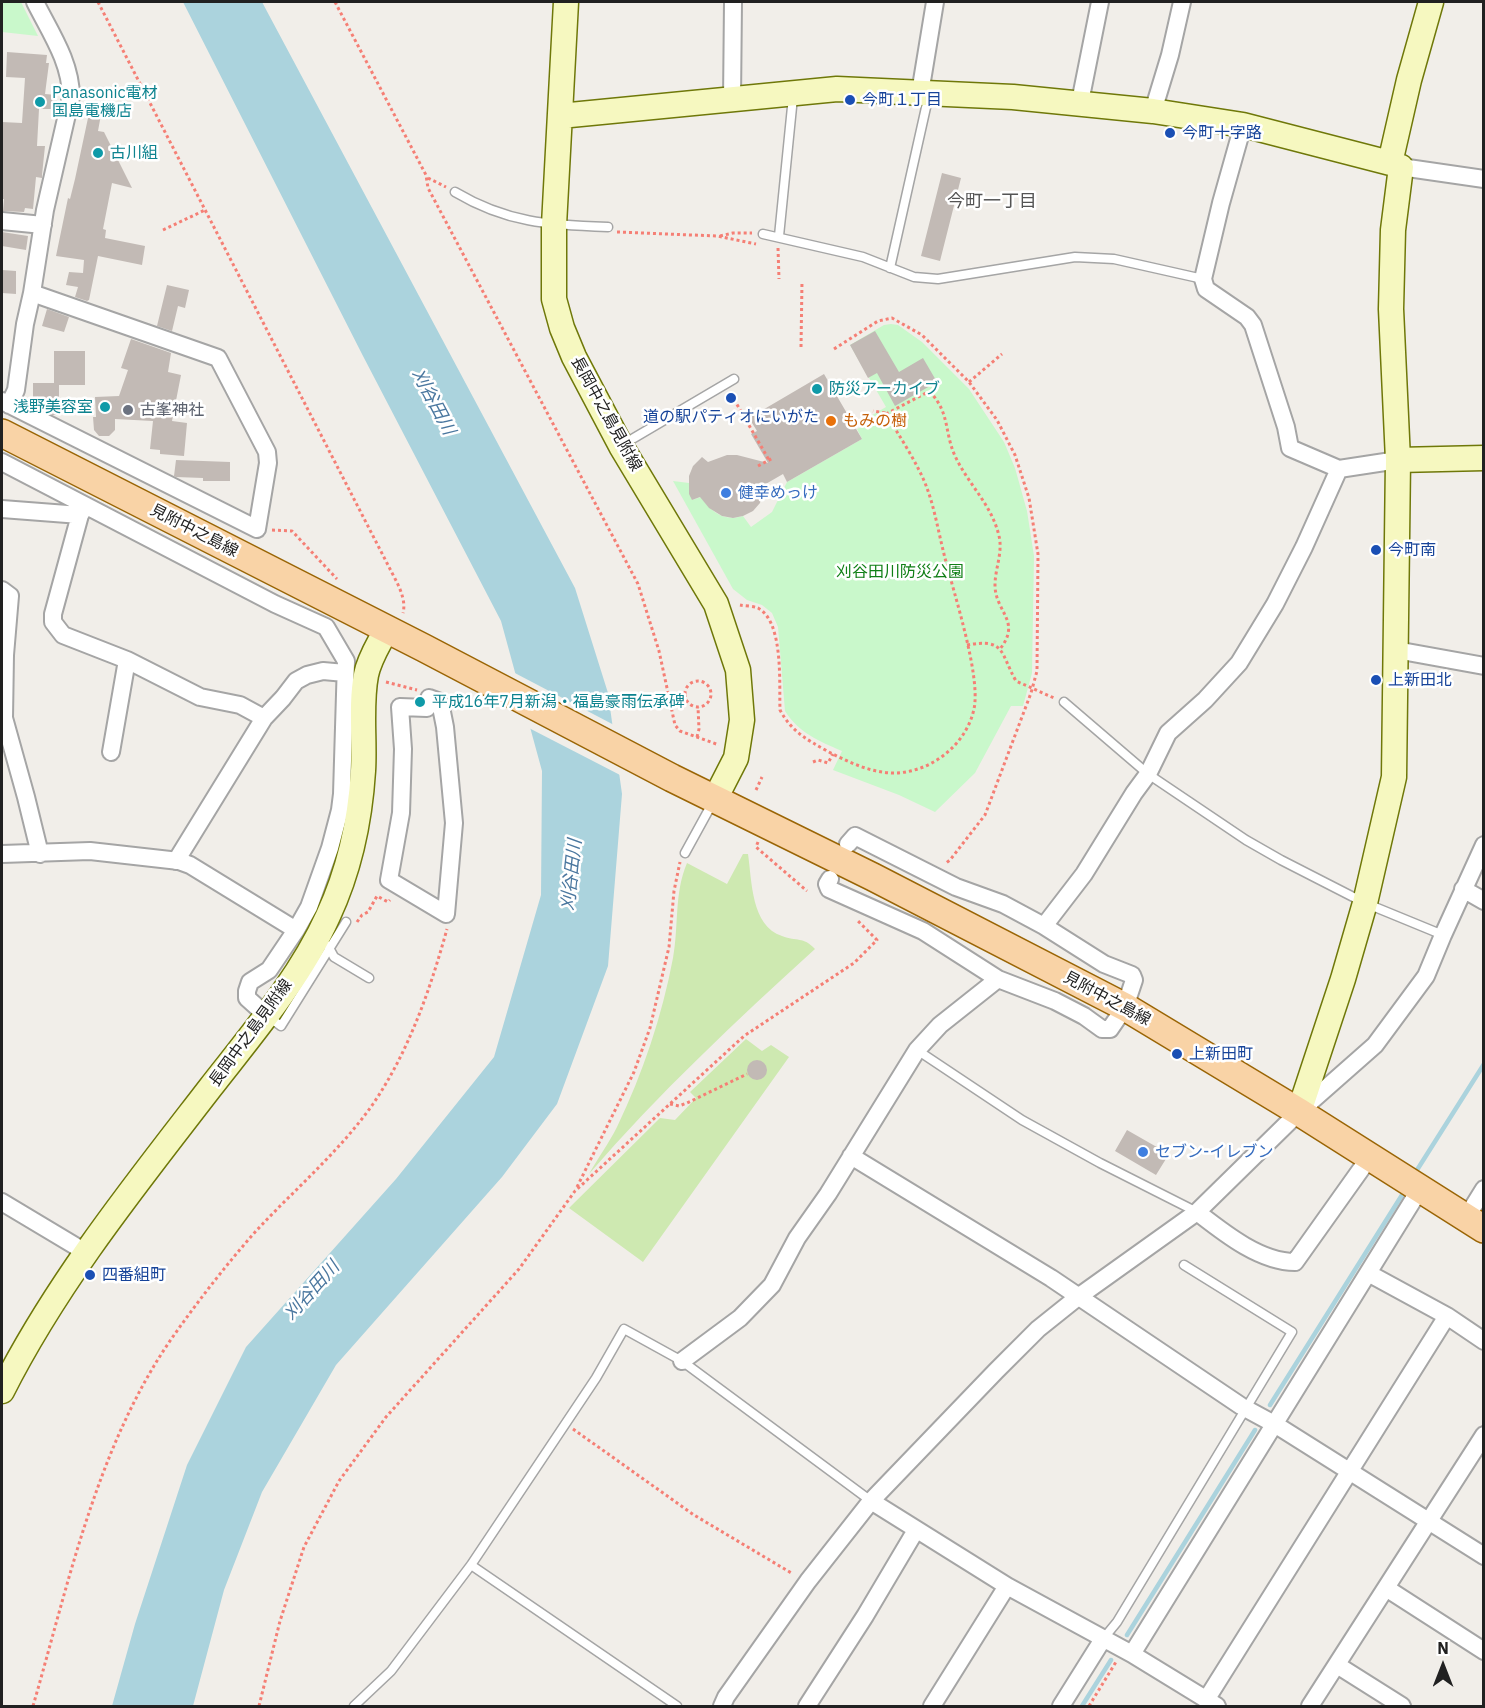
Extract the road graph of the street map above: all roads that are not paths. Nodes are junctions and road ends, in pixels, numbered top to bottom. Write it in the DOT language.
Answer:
graph roads {
  1 [pos="35,2"];
  2 [pos="566,2"];
  3 [pos="733,2"];
  4 [pos="935,2"];
  5 [pos="1100,2"];
  6 [pos="1182,2"];
  7 [pos="1431,2"];
  8 [pos="794,93"];
  9 [pos="925,93"];
  10 [pos="732,100"];
  11 [pos="1080,102"];
  12 [pos="1153,111"];
  13 [pos="560,116"];
  14 [pos="1243,125"];
  15 [pos="1396,165"];
  16 [pos="1484,179"];
  17 [pos="455,192"];
  18 [pos="2,221"];
  19 [pos="43,225"];
  20 [pos="554,225"];
  21 [pos="608,227"];
  22 [pos="763,234"];
  23 [pos="779,236"];
  24 [pos="890,268"];
  25 [pos="1203,279"];
  26 [pos="32,293"];
  27 [pos="734,380"];
  28 [pos="5,403"];
  29 [pos="2,433"];
  30 [pos="621,446"];
  31 [pos="1484,458"];
  32 [pos="1398,460"];
  33 [pos="2,462"];
  34 [pos="1339,468"];
  35 [pos="2,509"];
  36 [pos="83,510"];
  37 [pos="2,590"];
  38 [pos="393,623"];
  39 [pos="1395,650"];
  40 [pos="127,660"];
  41 [pos="1484,666"];
  42 [pos="345,673"];
  43 [pos="1064,702"];
  44 [pos="264,718"];
  45 [pos="111,752"];
  46 [pos="1148,774"];
  47 [pos="715,799"];
  48 [pos="848,844"];
  49 [pos="1484,845"];
  50 [pos="685,853"];
  51 [pos="2,854"];
  52 [pos="40,854"];
  53 [pos="176,861"];
  54 [pos="830,879"];
  55 [pos="400,887"];
  56 [pos="1463,889"];
  57 [pos="1484,901"];
  58 [pos="1365,903"];
  59 [pos="350,924"];
  60 [pos="1044,926"];
  61 [pos="1443,935"];
  62 [pos="314,939"];
  63 [pos="369,978"];
  64 [pos="998,979"];
  65 [pos="1125,1007"];
  66 [pos="266,1015"];
  67 [pos="917,1050"];
  68 [pos="1299,1112"];
  69 [pos="851,1156"];
  70 [pos="1369,1158"];
  71 [pos="1420,1189"];
  72 [pos="1484,1189"];
  73 [pos="2,1202"];
  74 [pos="1197,1212"];
  75 [pos="1475,1223"];
  76 [pos="87,1253"];
  77 [pos="1184,1265"];
  78 [pos="1368,1273"];
  79 [pos="1078,1297"];
  80 [pos="1447,1316"];
  81 [pos="1484,1341"];
  82 [pos="682,1361"];
  83 [pos="2,1391"];
  84 [pos="1246,1409"];
  85 [pos="1276,1425"];
  86 [pos="1483,1438"];
  87 [pos="1348,1470"];
  88 [pos="871,1501"];
  89 [pos="1430,1521"];
  90 [pos="916,1530"];
  91 [pos="1484,1556"];
  92 [pos="471,1565"];
  93 [pos="1006,1586"];
  94 [pos="1386,1588"];
  95 [pos="1103,1639"];
  96 [pos="1128,1652"];
  97 [pos="1484,1652"];
  98 [pos="1336,1665"];
  99 [pos="1212,1703"];
  100 [pos="354,1707"];
  101 [pos="677,1707"];
  102 [pos="722,1707"];
  103 [pos="807,1707"];
  104 [pos="932,1707"];
  105 [pos="1061,1707"];
  106 [pos="1310,1707"];
  107 [pos="1401,1707"];
  1 -- 19 [label="street"];
  2 -- 13 [label="street, 長岡中之島見附線"];
  3 -- 10 [label="street"];
  4 -- 9 [label="street"];
  5 -- 11 [label="street"];
  6 -- 12 [label="street"];
  7 -- 15 [label="street"];
  8 -- 9 [label="street"];
  8 -- 10 [label="street"];
  8 -- 23 [label="lane"];
  9 -- 11 [label="street"];
  9 -- 24 [label="lane"];
  10 -- 13 [label="street"];
  11 -- 12 [label="street"];
  12 -- 14 [label="street"];
  13 -- 20 [label="street, 長岡中之島見附線"];
  14 -- 15 [label="street"];
  14 -- 25 [label="street"];
  15 -- 16 [label="street"];
  15 -- 32 [label="street"];
  17 -- 20 [label="lane"];
  18 -- 19 [label="street"];
  19 -- 26 [label="street"];
  20 -- 21 [label="lane"];
  20 -- 30 [label="street, 長岡中之島見附線"];
  22 -- 23 [label="lane"];
  23 -- 24 [label="lane"];
  24 -- 25 [label="lane"];
  25 -- 34 [label="street"];
  26 -- 28 [label="street"];
  26 -- 28 [label="street"];
  27 -- 30 [label="lane"];
  29 -- 38 [label="main road, 見附中之島線"];
  30 -- 47 [label="street, 長岡中之島見附線"];
  31 -- 32 [label="street"];
  32 -- 34 [label="street"];
  32 -- 39 [label="street"];
  33 -- 36 [label="street"];
  34 -- 46 [label="street"];
  35 -- 36 [label="street"];
  36 -- 40 [label="street"];
  36 -- 42 [label="street"];
  37 -- 52 [label="street"];
  38 -- 47 [label="main road, 見附中之島線"];
  38 -- 62 [label="street, 長岡中之島見附線"];
  39 -- 41 [label="street"];
  39 -- 58 [label="street"];
  40 -- 44 [label="street"];
  40 -- 45 [label="street"];
  42 -- 44 [label="street"];
  42 -- 62 [label="street"];
  43 -- 46 [label="lane"];
  44 -- 53 [label="street"];
  46 -- 58 [label="lane"];
  46 -- 60 [label="street"];
  47 -- 50 [label="lane"];
  47 -- 65 [label="main road, 見附中之島線"];
  48 -- 60 [label="street"];
  49 -- 56 [label="street"];
  51 -- 52 [label="street"];
  52 -- 53 [label="street"];
  53 -- 62 [label="street"];
  54 -- 64 [label="street"];
  55 -- 55 [label="street"];
  56 -- 57 [label="street"];
  56 -- 61 [label="street"];
  58 -- 61 [label="lane"];
  58 -- 68 [label="street"];
  59 -- 62 [label="lane"];
  60 -- 65 [label="street"];
  61 -- 68 [label="street"];
  62 -- 63 [label="lane"];
  62 -- 66 [label="street, 長岡中之島見附線"];
  62 -- 66 [label="street"];
  64 -- 65 [label="street"];
  64 -- 67 [label="street"];
  65 -- 68 [label="main road, 見附中之島線"];
  66 -- 76 [label="street, 長岡中之島見附線"];
  67 -- 69 [label="street"];
  67 -- 74 [label="lane"];
  68 -- 70 [label="main road, 見附中之島線"];
  68 -- 74 [label="street"];
  69 -- 79 [label="street"];
  69 -- 82 [label="street"];
  70 -- 71 [label="main road, 見附中之島線"];
  70 -- 74 [label="street"];
  71 -- 75 [label="main road, 見附中之島線"];
  71 -- 78 [label="street"];
  72 -- 75 [label="street"];
  73 -- 76 [label="street"];
  74 -- 79 [label="street"];
  76 -- 83 [label="street, 長岡中之島見附線"];
  77 -- 84 [label="lane"];
  78 -- 80 [label="street"];
  78 -- 85 [label="street"];
  79 -- 84 [label="street"];
  79 -- 88 [label="street"];
  80 -- 81 [label="street"];
  80 -- 87 [label="street"];
  82 -- 88 [label="lane"];
  82 -- 92 [label="lane"];
  84 -- 85 [label="street"];
  84 -- 95 [label="lane"];
  85 -- 87 [label="street"];
  85 -- 96 [label="street"];
  86 -- 89 [label="street"];
  87 -- 89 [label="street"];
  87 -- 99 [label="street"];
  88 -- 90 [label="street"];
  88 -- 102 [label="street"];
  89 -- 91 [label="street"];
  89 -- 94 [label="street"];
  90 -- 93 [label="street"];
  90 -- 103 [label="street"];
  92 -- 100 [label="lane"];
  92 -- 101 [label="lane"];
  93 -- 95 [label="street"];
  93 -- 104 [label="street"];
  94 -- 97 [label="street"];
  94 -- 98 [label="street"];
  95 -- 96 [label="street"];
  95 -- 105 [label="street"];
  96 -- 99 [label="street"];
  98 -- 106 [label="street"];
  98 -- 107 [label="street"];
}
